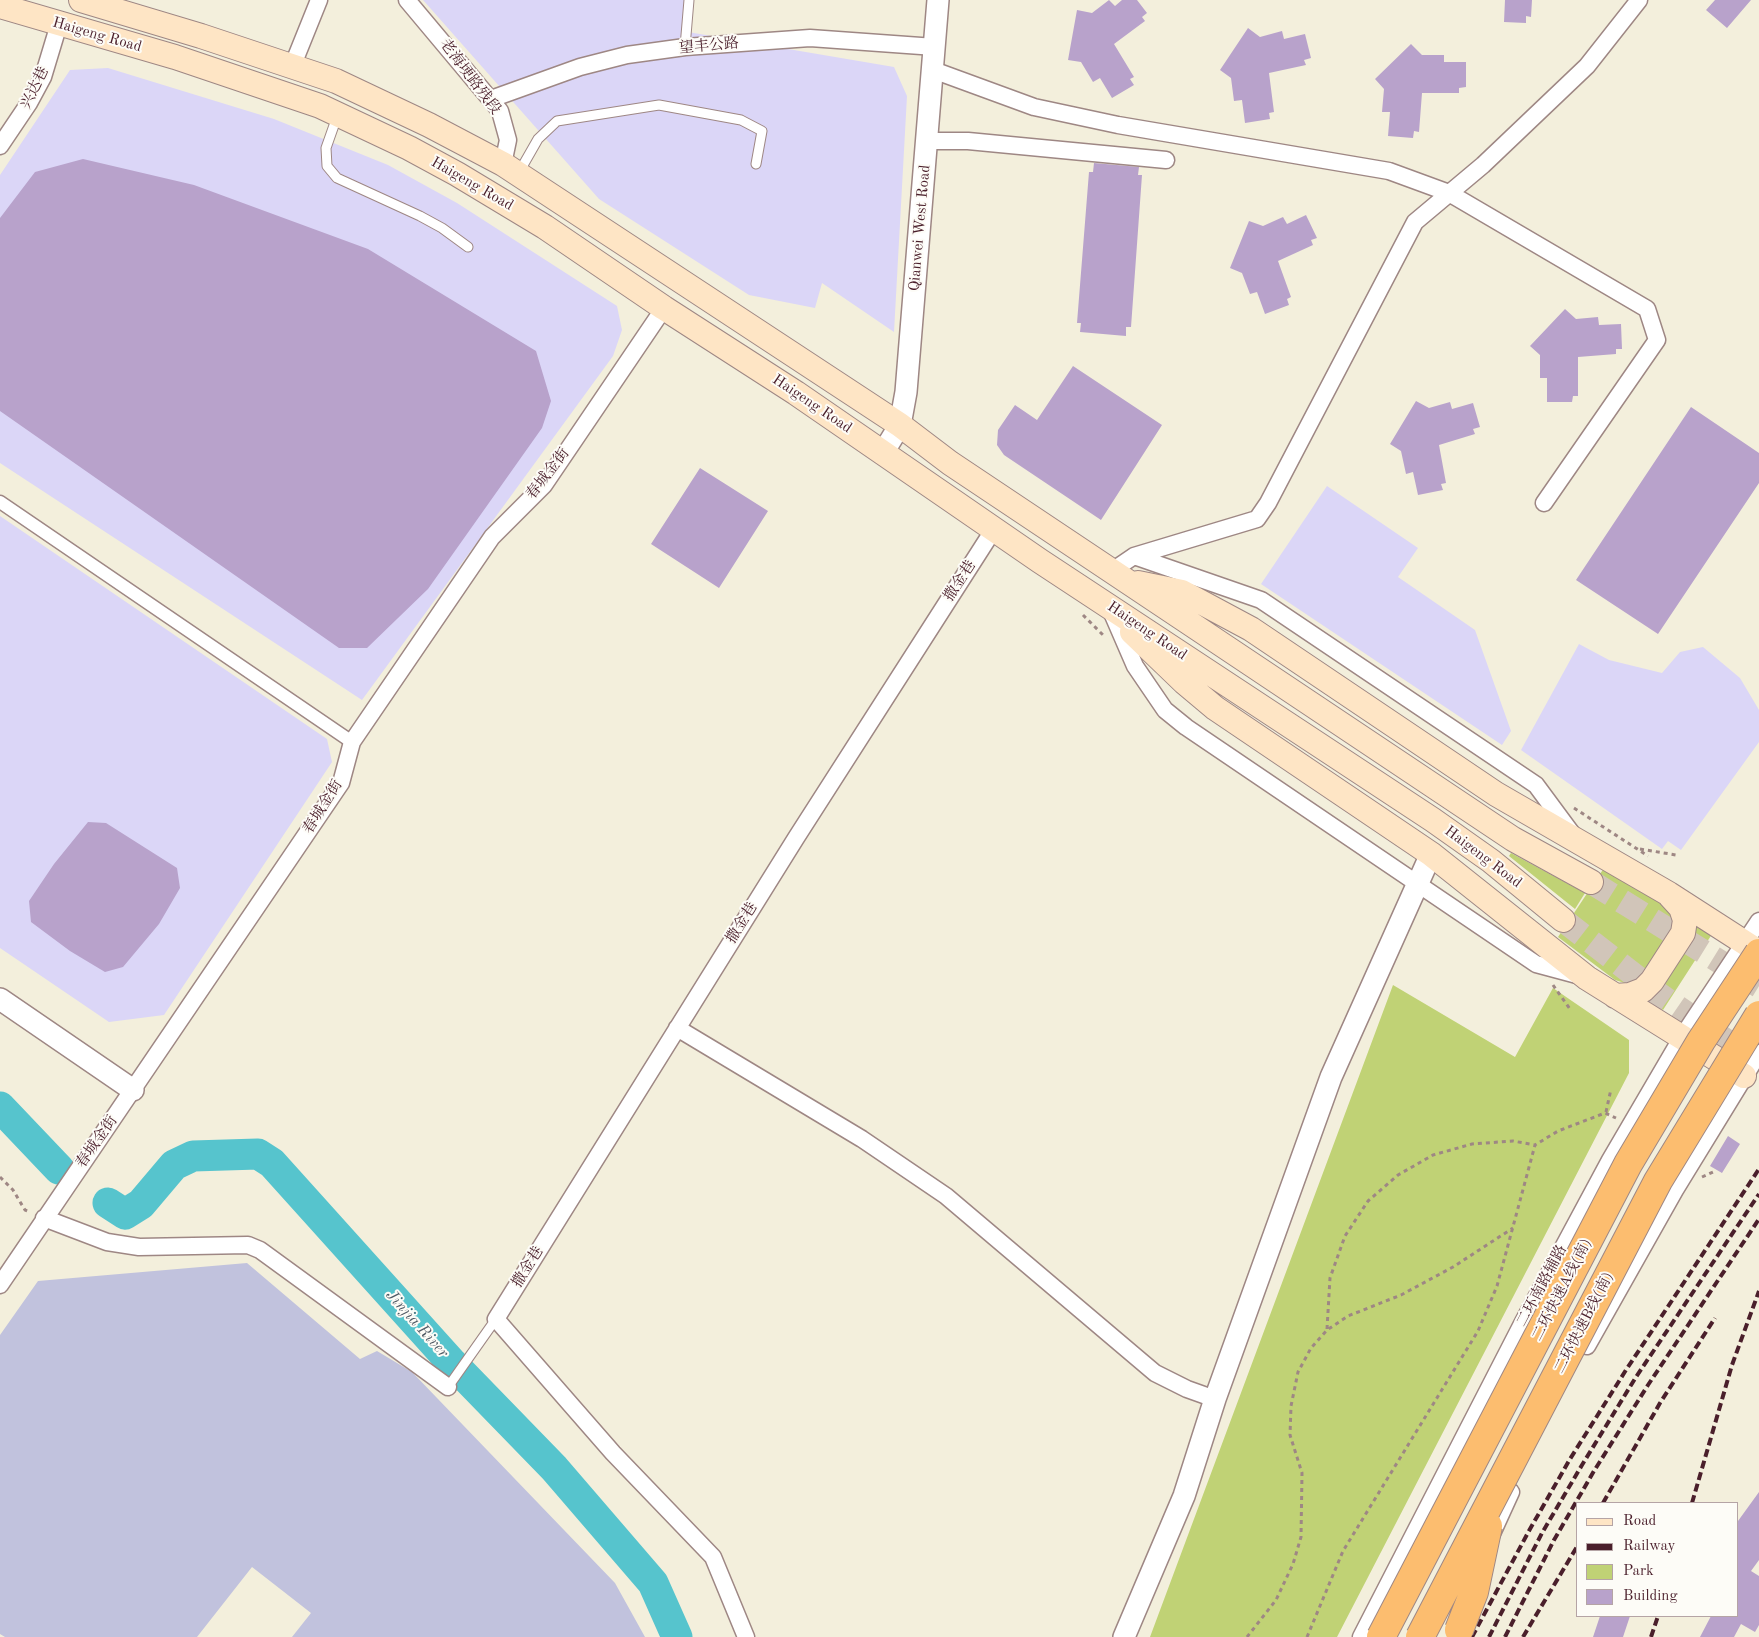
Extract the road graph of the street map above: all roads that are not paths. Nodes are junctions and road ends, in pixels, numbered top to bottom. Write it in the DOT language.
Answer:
graph roads {
  1 [pos="81,0"];
  2 [pos="318,0"];
  3 [pos="407,0"];
  4 [pos="689,0"];
  5 [pos="938,0"];
  6 [pos="1638,0"];
  7 [pos="0,6"];
  8 [pos="59,24"];
  9 [pos="685,47"];
  10 [pos="934,47"];
  11 [pos="292,67"];
  12 [pos="933,70"];
  13 [pos="491,99"];
  14 [pos="338,114"];
  15 [pos="927,141"];
  16 [pos="0,146"];
  17 [pos="1166,160"];
  18 [pos="756,164"];
  19 [pos="511,169"];
  20 [pos="1449,192"];
  21 [pos="468,246"];
  22 [pos="664,308"];
  23 [pos="900,425"];
  24 [pos="884,451"];
  25 [pos="0,502"];
  26 [pos="1544,503"];
  27 [pos="994,529"];
  28 [pos="1134,556"];
  29 [pos="1119,576"];
  30 [pos="1108,604"];
  31 [pos="352,742"];
  32 [pos="1579,844"];
  33 [pos="1431,854"];
  34 [pos="1591,882"];
  35 [pos="1416,884"];
  36 [pos="1669,894"];
  37 [pos="1562,920"];
  38 [pos="1759,921"];
  39 [pos="1754,949"];
  40 [pos="1588,978"];
  41 [pos="1615,996"];
  42 [pos="0,999"];
  43 [pos="1759,1015"];
  44 [pos="677,1028"];
  45 [pos="1682,1037"];
  46 [pos="1759,1053"];
  47 [pos="1744,1076"];
  48 [pos="134,1090"];
  49 [pos="44,1218"];
  50 [pos="0,1285"];
  51 [pos="496,1319"];
  52 [pos="448,1387"];
  53 [pos="1215,1399"];
  54 [pos="1515,1456"];
  55 [pos="1454,1633"];
  56 [pos="746,1637"];
  57 [pos="1124,1637"];
  58 [pos="1361,1637"];
  59 [pos="1381,1637"];
  60 [pos="1420,1637"];
  1 -- 11 [label="main road, Haigeng Road"];
  2 -- 11 [label="street"];
  3 -- 13 [label="street, 老海埂路残段"];
  4 -- 9 [label="lane"];
  5 -- 10 [label="street, Qianwei West Road"];
  6 -- 20 [label="street"];
  7 -- 8 [label="main road, Haigeng Road"];
  8 -- 14 [label="main road, Haigeng Road"];
  8 -- 16 [label="street, 兴达巷"];
  9 -- 10 [label="street, 望丰公路"];
  9 -- 13 [label="street, 望丰公路"];
  10 -- 12 [label="street, Qianwei West Road"];
  11 -- 19 [label="main road, Haigeng Road"];
  12 -- 15 [label="street, Qianwei West Road"];
  12 -- 20 [label="street"];
  13 -- 19 [label="street, 老海埂路残段"];
  14 -- 21 [label="lane"];
  14 -- 22 [label="main road, Haigeng Road"];
  15 -- 17 [label="street"];
  15 -- 23 [label="street, Qianwei West Road"];
  18 -- 19 [label="lane"];
  19 -- 23 [label="main road, Haigeng Road"];
  20 -- 26 [label="street"];
  20 -- 28 [label="street"];
  22 -- 24 [label="main road, Haigeng Road"];
  22 -- 31 [label="street, 春城金街"];
  23 -- 24 [label="street, Qianwei West Road"];
  23 -- 29 [label="main road, Haigeng Road"];
  24 -- 27 [label="main road, Haigeng Road"];
  25 -- 31 [label="street"];
  27 -- 30 [label="main road, Haigeng Road"];
  27 -- 44 [label="street, 撒金巷"];
  28 -- 29 [label="street"];
  28 -- 32 [label="street"];
  29 -- 32 [label="main road"];
  29 -- 34 [label="main road, Haigeng Road"];
  30 -- 33 [label="main road"];
  30 -- 35 [label="street"];
  30 -- 37 [label="main road, Haigeng Road"];
  31 -- 48 [label="street, 春城金街"];
  32 -- 36 [label="main road"];
  33 -- 35 [label="street"];
  33 -- 40 [label="main road"];
  35 -- 40 [label="street"];
  35 -- 53 [label="street"];
  36 -- 39 [label="main road"];
  36 -- 41 [label="main road"];
  38 -- 39 [label="street, 二环南路辅路"];
  39 -- 45 [label="street, 二环南路辅路"];
  39 -- 59 [label="highway, 二环快速A线(南), bridge"];
  40 -- 41 [label="main road"];
  41 -- 45 [label="main road"];
  42 -- 48 [label="street"];
  43 -- 54 [label="highway, 二环快速B线(南), bridge"];
  44 -- 51 [label="street, 撒金巷"];
  44 -- 53 [label="street"];
  45 -- 47 [label="main road"];
  45 -- 58 [label="street, 二环南路辅路"];
  46 -- 47 [label="street"];
  47 -- 55 [label="street"];
  48 -- 49 [label="street, 春城金街"];
  49 -- 50 [label="street, 春城金街"];
  49 -- 52 [label="street"];
  51 -- 52 [label="lane"];
  51 -- 56 [label="street"];
  53 -- 57 [label="street"];
  54 -- 55 [label="highway, bridge"];
  54 -- 60 [label="highway, 二环快速B线(南), bridge"];
}
